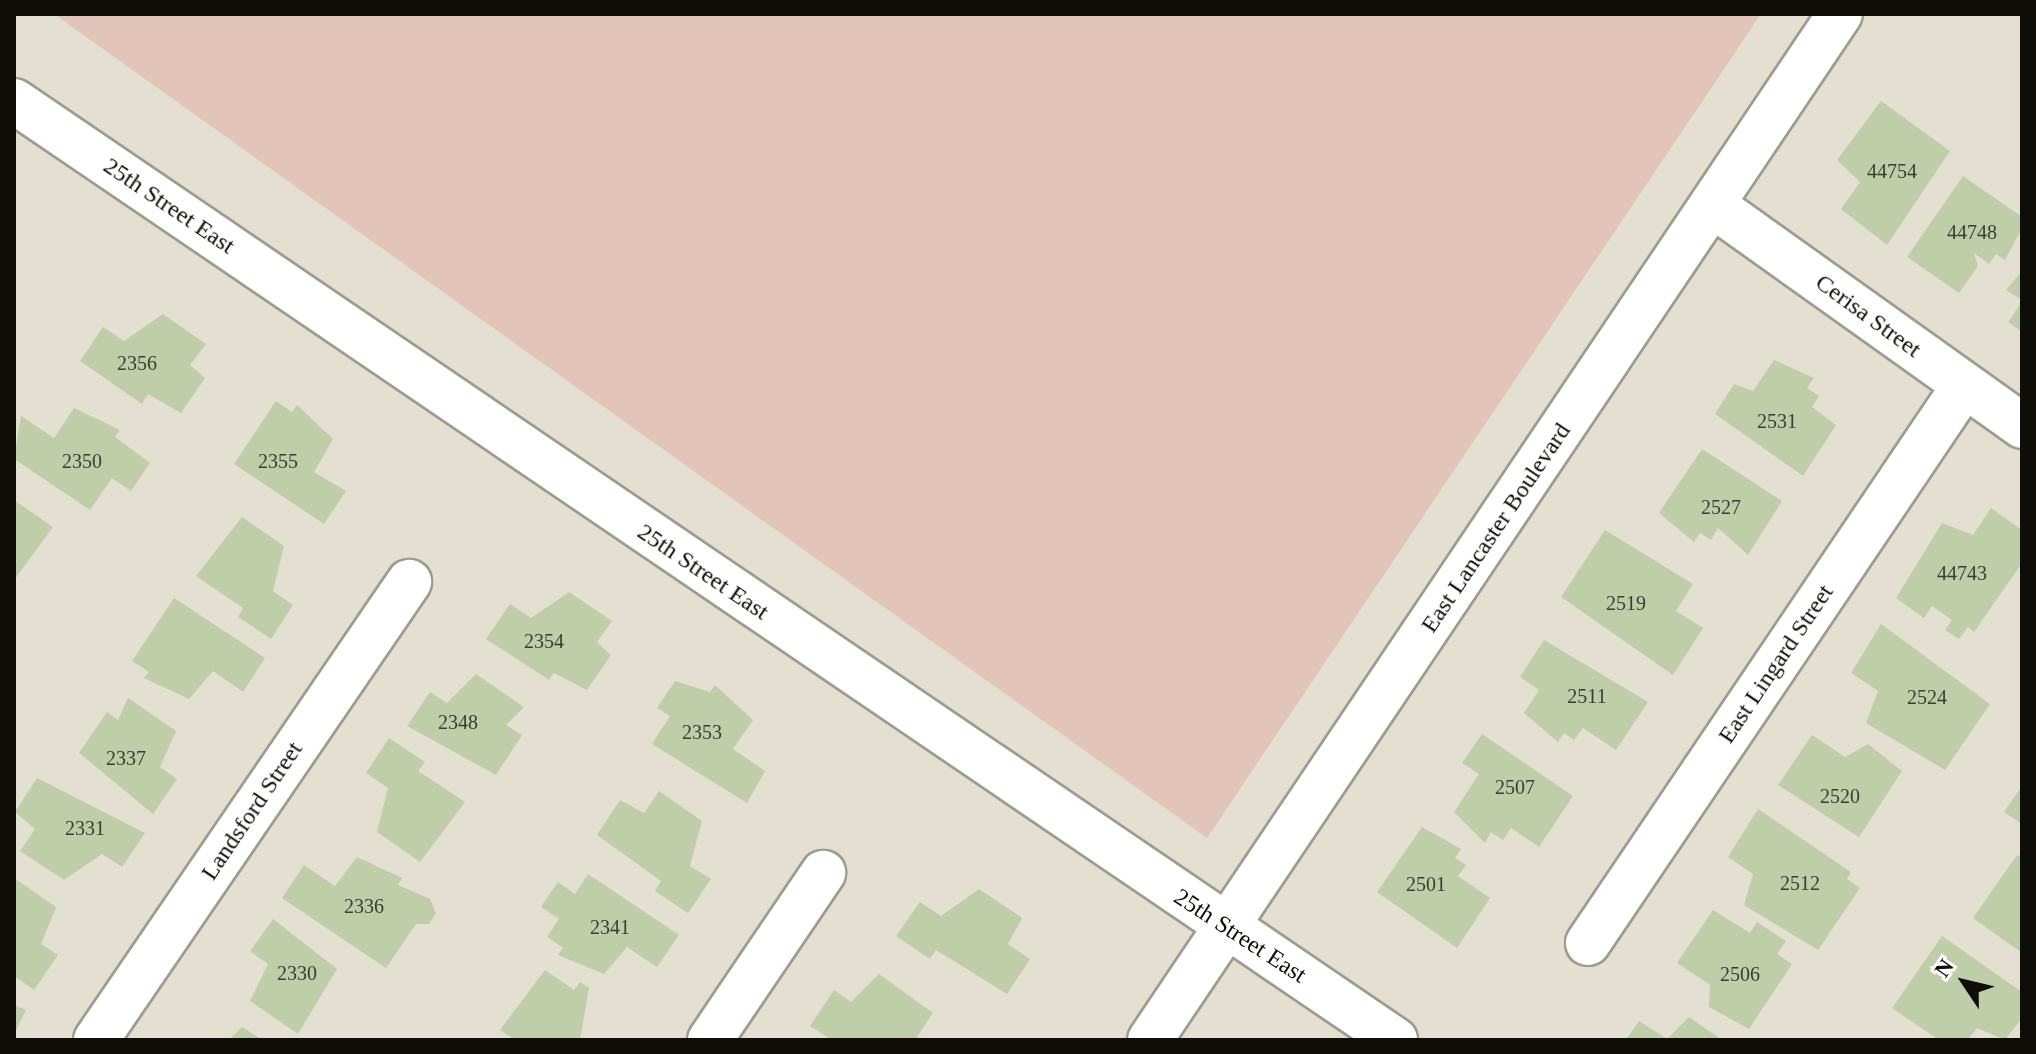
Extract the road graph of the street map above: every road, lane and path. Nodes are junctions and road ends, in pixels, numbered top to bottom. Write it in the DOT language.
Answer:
graph roads {
  1 [pos="1840,14"];
  2 [pos="14,101"];
  3 [pos="1714,206"];
  4 [pos="1964,386"];
  5 [pos="2022,426"];
  6 [pos="409,582"];
  7 [pos="823,873"];
  8 [pos="1227,927"];
  9 [pos="1588,943"];
  10 [pos="96,1040"];
  11 [pos="710,1040"];
  12 [pos="1150,1040"];
  13 [pos="1395,1040"];
  1 -- 3 [label="street, East Lancaster Boulevard"];
  2 -- 8 [label="street, 25th Street East"];
  3 -- 4 [label="street, Cerisa Street"];
  3 -- 8 [label="street, East Lancaster Boulevard"];
  4 -- 5 [label="street, Cerisa Street"];
  4 -- 9 [label="street, East Lingard Street"];
  6 -- 10 [label="street, Landsford Street"];
  7 -- 11 [label="street"];
  8 -- 12 [label="street, East Lancaster Boulevard"];
  8 -- 13 [label="street, 25th Street East"];
}
